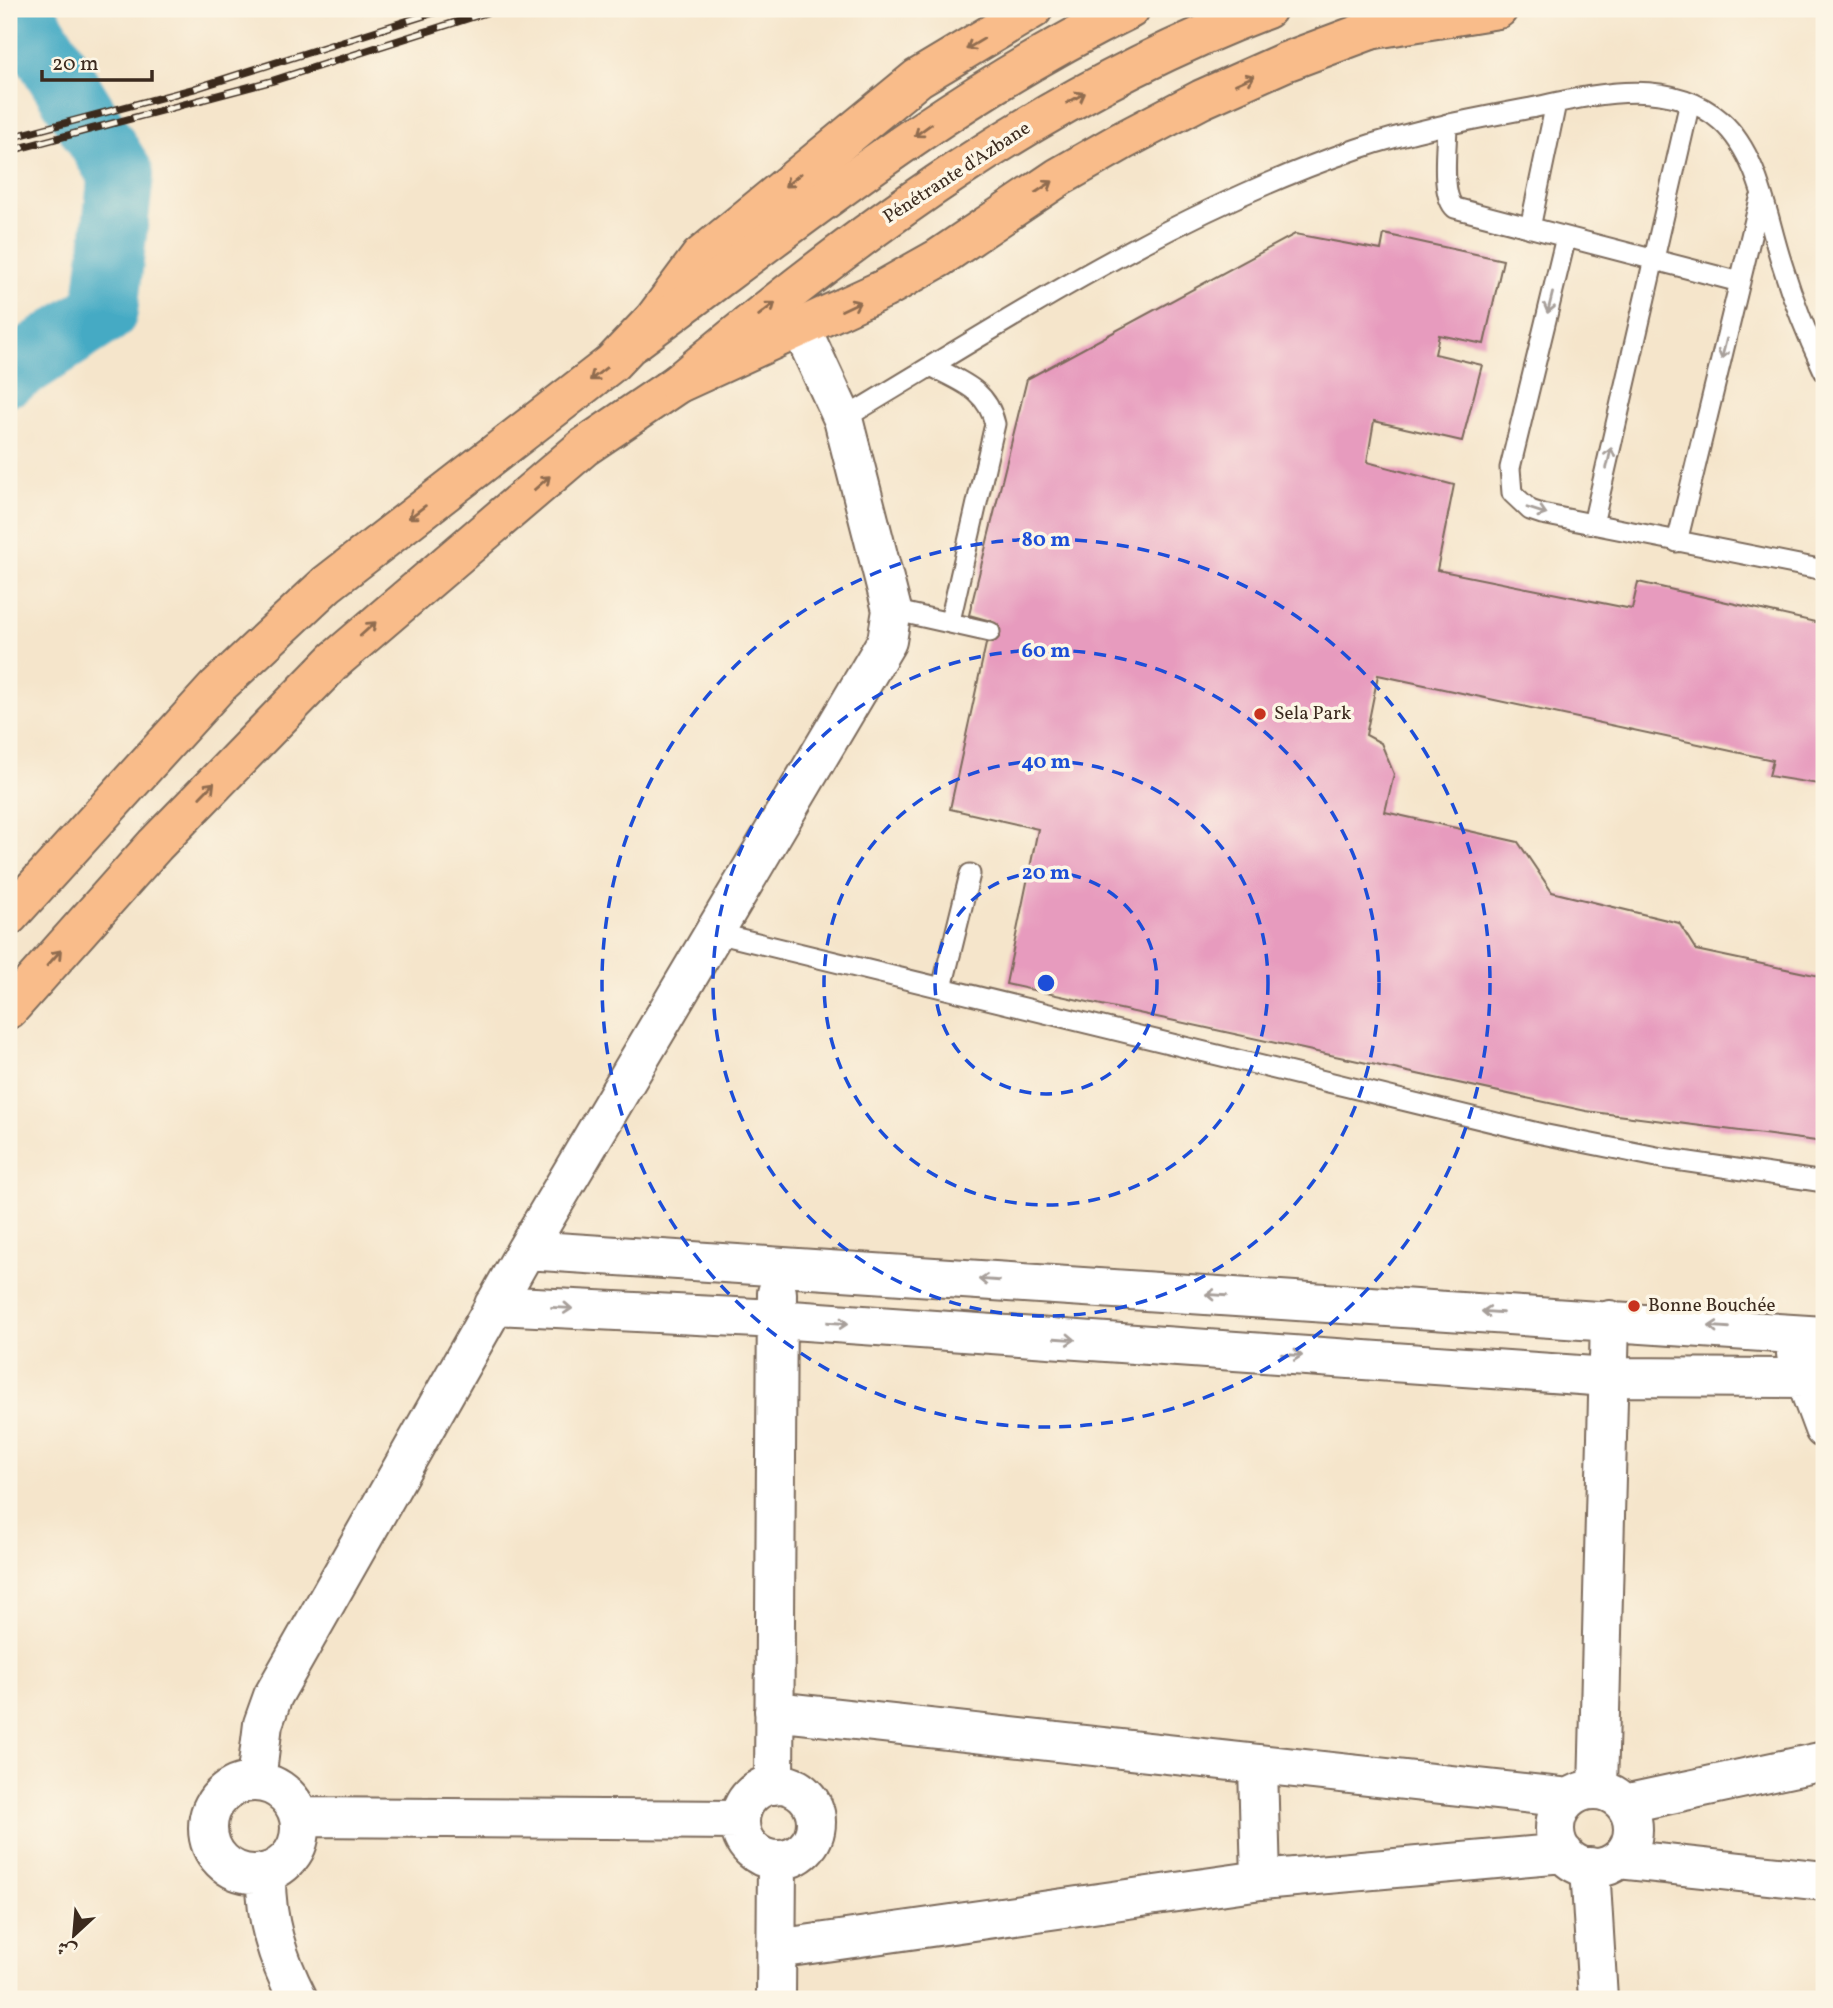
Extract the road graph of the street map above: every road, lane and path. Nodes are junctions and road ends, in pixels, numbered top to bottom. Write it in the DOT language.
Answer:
graph roads {
  1 [pos="1033,9"];
  2 [pos="1130,9"];
  3 [pos="1267,9"];
  4 [pos="1429,9"];
  5 [pos="1498,9"];
  6 [pos="1369,30"];
  7 [pos="1690,102"];
  8 [pos="1556,103"];
  9 [pos="1447,124"];
  10 [pos="1761,197"];
  11 [pos="1530,228"];
  12 [pos="1566,237"];
  13 [pos="1654,260"];
  14 [pos="1740,282"];
  15 [pos="801,328"];
  16 [pos="634,342"];
  17 [pos="931,366"];
  18 [pos="1824,371"];
  19 [pos="677,384"];
  20 [pos="843,419"];
  21 [pos="1593,524"];
  22 [pos="1677,542"];
  23 [pos="1824,570"];
  24 [pos="892,610"];
  25 [pos="950,621"];
  26 [pos="990,632"];
  27 [pos="970,874"];
  28 [pos="9,916"];
  29 [pos="712,932"];
  30 [pos="942,988"];
  31 [pos="9,1009"];
  32 [pos="1824,1182"];
  33 [pos="526,1250"];
  34 [pos="777,1266"];
  35 [pos="494,1305"];
  36 [pos="777,1319"];
  37 [pos="1610,1320"];
  38 [pos="1806,1334"];
  39 [pos="1814,1374"];
  40 [pos="1608,1377"];
  41 [pos="1824,1429"];
  42 [pos="774,1711"];
  43 [pos="1824,1761"];
  44 [pos="1258,1766"];
  45 [pos="257,1781"];
  46 [pos="774,1784"];
  47 [pos="1597,1797"];
  48 [pos="300,1817"];
  49 [pos="740,1820"];
  50 [pos="777,1860"];
  51 [pos="1591,1860"];
  52 [pos="266,1873"];
  53 [pos="1261,1880"];
  54 [pos="1824,1881"];
  55 [pos="776,1949"];
  56 [pos="298,1999"];
  57 [pos="776,1999"];
  58 [pos="1598,1999"];
  1 -- 16 [label="main road, one-way"];
  2 -- 16 [label="main road, one-way"];
  19 -- 3 [label="main road, Pénétrante d'Azbane, one-way"];
  4 -- 6 [label="main road"];
  5 -- 6 [label="main road"];
  15 -- 6 [label="main road, one-way"];
  7 -- 8 [label="lane"];
  7 -- 10 [label="lane"];
  7 -- 13 [label="lane"];
  8 -- 9 [label="lane"];
  8 -- 11 [label="lane"];
  9 -- 11 [label="lane"];
  9 -- 17 [label="lane"];
  10 -- 14 [label="lane"];
  10 -- 18 [label="lane"];
  11 -- 12 [label="lane"];
  12 -- 13 [label="lane"];
  12 -- 21 [label="lane, one-way"];
  13 -- 14 [label="lane"];
  21 -- 13 [label="lane, one-way"];
  14 -- 22 [label="lane, one-way"];
  15 -- 19 [label="main road"];
  15 -- 20 [label="street"];
  16 -- 28 [label="main road, one-way"];
  17 -- 20 [label="lane"];
  17 -- 25 [label="lane"];
  31 -- 19 [label="main road, one-way"];
  20 -- 24 [label="street"];
  21 -- 22 [label="lane"];
  22 -- 23 [label="lane"];
  24 -- 25 [label="lane"];
  24 -- 29 [label="street"];
  25 -- 26 [label="lane"];
  27 -- 30 [label="lane"];
  29 -- 30 [label="lane"];
  29 -- 33 [label="street"];
  30 -- 32 [label="lane"];
  33 -- 34 [label="street"];
  33 -- 35 [label="street"];
  34 -- 36 [label="street"];
  37 -- 34 [label="street, one-way"];
  35 -- 36 [label="street, one-way"];
  35 -- 45 [label="street"];
  36 -- 40 [label="street, one-way"];
  36 -- 42 [label="street"];
  38 -- 37 [label="street, one-way"];
  37 -- 40 [label="street"];
  38 -- 39 [label="street"];
  39 -- 40 [label="street"];
  39 -- 41 [label="street"];
  40 -- 47 [label="street"];
  42 -- 44 [label="street"];
  42 -- 46 [label="street"];
  43 -- 47 [label="street"];
  44 -- 47 [label="street"];
  44 -- 53 [label="street"];
  45 -- 48 [label="street"];
  45 -- 52 [label="street"];
  46 -- 49 [label="street"];
  46 -- 50 [label="street"];
  47 -- 51 [label="street"];
  47 -- 51 [label="street"];
  48 -- 49 [label="street"];
  48 -- 52 [label="street"];
  49 -- 50 [label="street"];
  50 -- 55 [label="street"];
  51 -- 53 [label="street"];
  51 -- 54 [label="street"];
  51 -- 58 [label="street"];
  52 -- 56 [label="street"];
  53 -- 55 [label="street"];
  55 -- 57 [label="street"];
}
